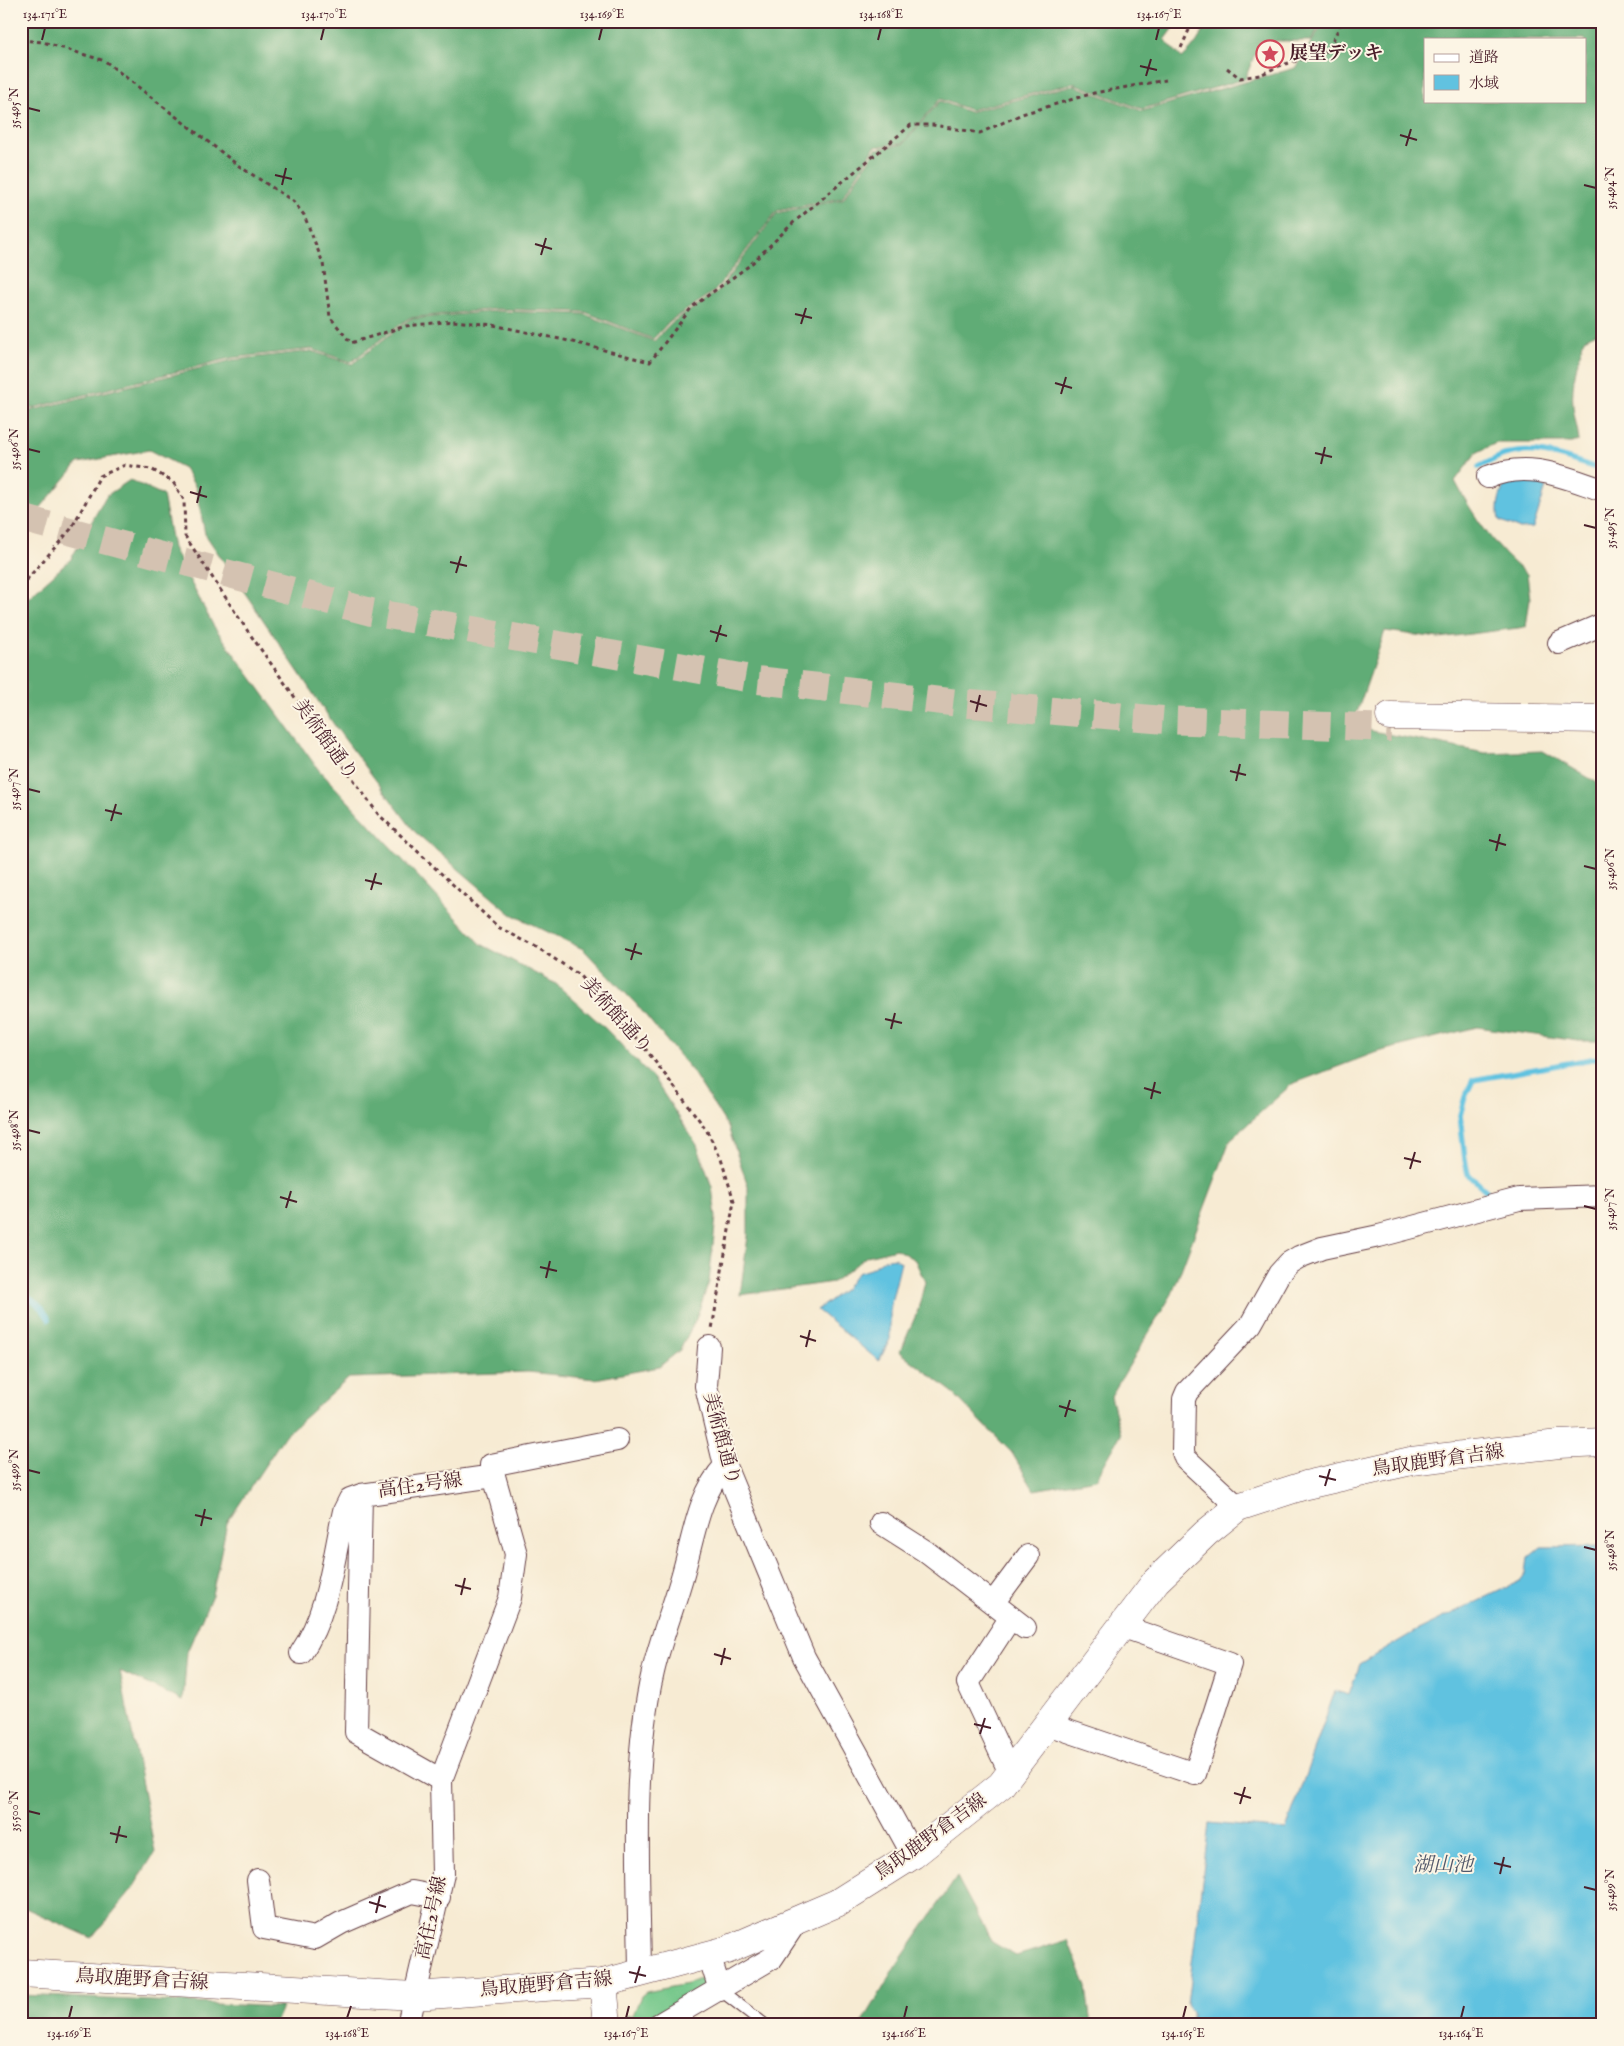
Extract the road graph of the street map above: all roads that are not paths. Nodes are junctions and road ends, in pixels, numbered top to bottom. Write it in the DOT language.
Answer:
graph roads {
  1 [pos="1488,477"];
  2 [pos="1603,490"];
  3 [pos="1603,624"];
  4 [pos="1559,643"];
  5 [pos="1603,719"];
  6 [pos="1603,732"];
  7 [pos="1603,1196"];
  8 [pos="710,1347"];
  9 [pos="617,1440"];
  10 [pos="1603,1442"];
  11 [pos="724,1466"];
  12 [pos="494,1476"];
  13 [pos="361,1495"];
  14 [pos="1238,1507"];
  15 [pos="881,1523"];
  16 [pos="1028,1556"];
  17 [pos="993,1603"];
  18 [pos="1121,1626"];
  19 [pos="301,1653"];
  20 [pos="1047,1724"];
  21 [pos="1010,1773"];
  22 [pos="441,1780"];
  23 [pos="913,1856"];
  24 [pos="258,1880"];
  25 [pos="439,1897"];
  26 [pos="798,1919"];
  27 [pos="708,1955"];
  28 [pos="21,1973"];
  29 [pos="640,1973"];
  30 [pos="602,1983"];
  31 [pos="720,1990"];
  32 [pos="414,1996"];
  33 [pos="408,2025"];
  34 [pos="607,2025"];
  35 [pos="658,2025"];
  36 [pos="762,2025"];
  1 -- 2 [label="street"];
  3 -- 4 [label="street"];
  5 -- 6 [label="main road"];
  7 -- 14 [label="street"];
  8 -- 11 [label="street, 美術館通り"];
  9 -- 12 [label="street"];
  10 -- 14 [label="main road, 鳥取鹿野倉吉線"];
  11 -- 23 [label="street, 美術館通り"];
  11 -- 29 [label="street"];
  12 -- 13 [label="street, 高住2号線"];
  12 -- 22 [label="street, 高住2号線"];
  13 -- 19 [label="street"];
  13 -- 22 [label="street, 高住2号線"];
  14 -- 18 [label="main road, 鳥取鹿野倉吉線"];
  15 -- 17 [label="street"];
  16 -- 17 [label="street"];
  17 -- 21 [label="street"];
  18 -- 20 [label="main road, 鳥取鹿野倉吉線"];
  18 -- 20 [label="street"];
  20 -- 21 [label="main road, 鳥取鹿野倉吉線"];
  21 -- 23 [label="main road, 鳥取鹿野倉吉線"];
  22 -- 25 [label="street, 高住2号線"];
  23 -- 26 [label="main road, 鳥取鹿野倉吉線"];
  24 -- 25 [label="street"];
  25 -- 32 [label="street, 高住2号線"];
  26 -- 27 [label="main road, 鳥取鹿野倉吉線"];
  26 -- 31 [label="street"];
  27 -- 29 [label="main road, 鳥取鹿野倉吉線"];
  27 -- 31 [label="street"];
  28 -- 32 [label="main road, 鳥取鹿野倉吉線"];
  29 -- 30 [label="main road, 鳥取鹿野倉吉線"];
  30 -- 32 [label="main road, 鳥取鹿野倉吉線"];
  30 -- 34 [label="main road"];
  31 -- 35 [label="street"];
  31 -- 36 [label="lane"];
  32 -- 33 [label="street, 高住2号線"];
}
